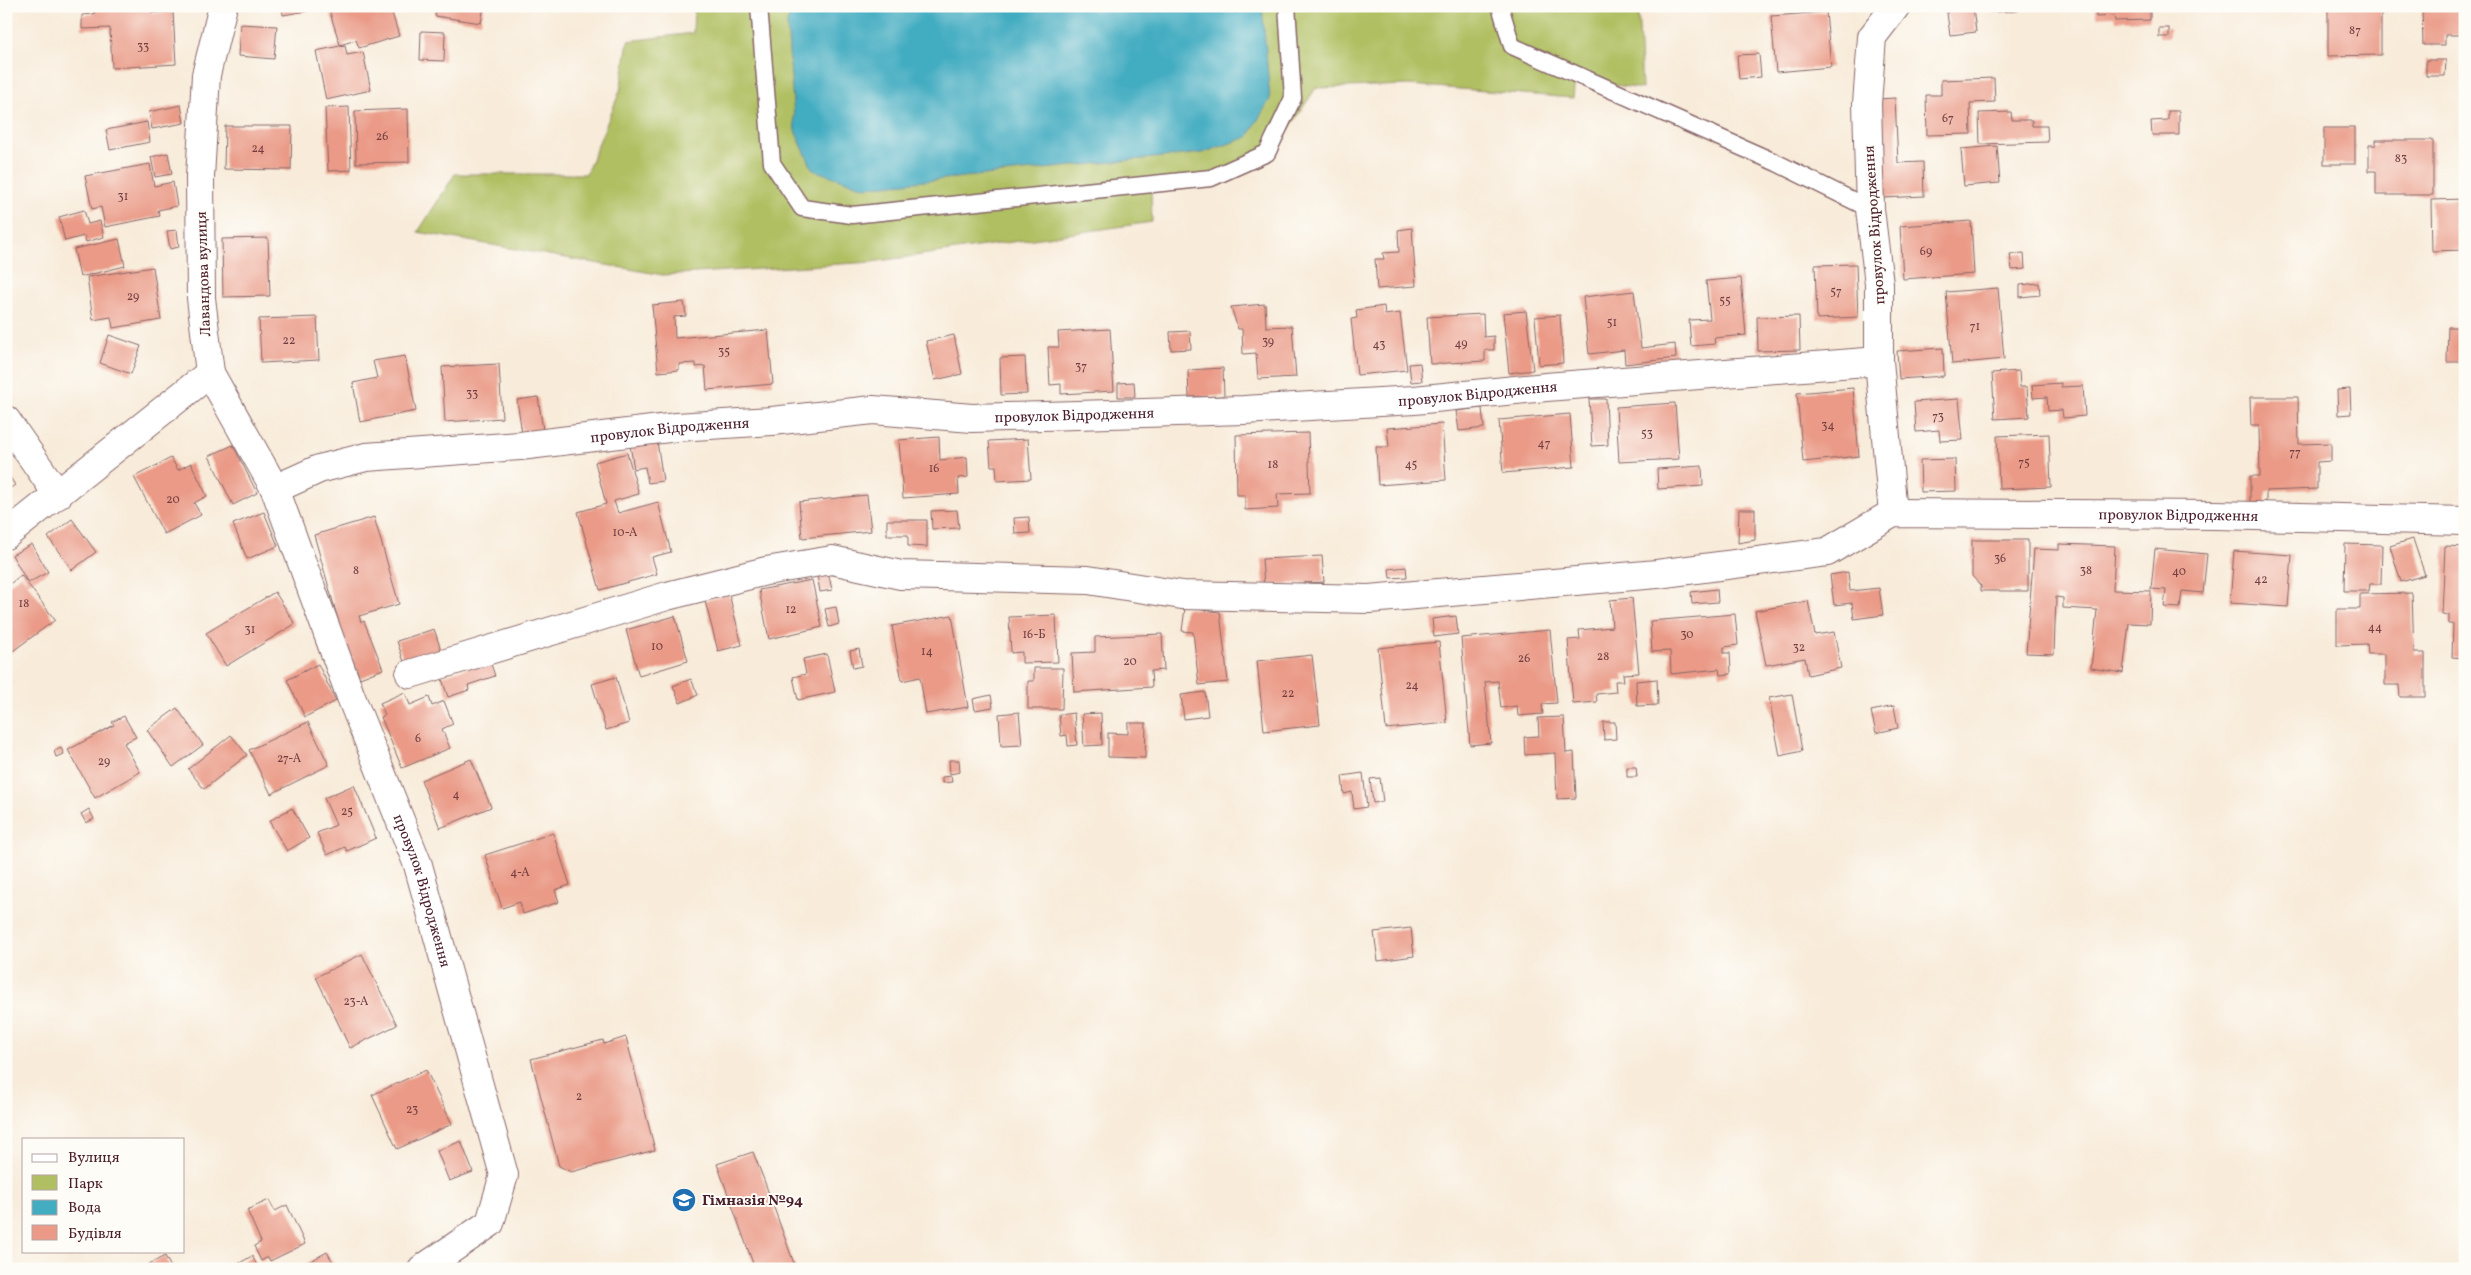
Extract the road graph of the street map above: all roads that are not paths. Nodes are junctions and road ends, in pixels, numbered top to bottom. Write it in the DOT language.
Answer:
graph roads {
  1 [pos="223,6"];
  2 [pos="759,6"];
  3 [pos="1287,6"];
  4 [pos="1500,6"];
  5 [pos="1896,6"];
  6 [pos="1870,209"];
  7 [pos="1879,361"];
  8 [pos="210,373"];
  9 [pos="6,420"];
  10 [pos="275,489"];
  11 [pos="58,495"];
  12 [pos="1893,513"];
  13 [pos="2465,521"];
  14 [pos="6,535"];
  15 [pos="410,674"];
  16 [pos="422,1269"];
  1 -- 8 [label="street, Лавандова вулиця"];
  2 -- 3 [label="lane"];
  4 -- 6 [label="lane"];
  5 -- 6 [label="street, провулок Відродження"];
  6 -- 7 [label="street, провулок Відродження"];
  7 -- 10 [label="street, провулок Відродження"];
  7 -- 12 [label="street, провулок Відродження"];
  8 -- 10 [label="street, провулок Відродження"];
  8 -- 11 [label="street"];
  9 -- 11 [label="street"];
  10 -- 16 [label="street, провулок Відродження"];
  11 -- 14 [label="street"];
  12 -- 13 [label="street, провулок Відродження"];
  12 -- 15 [label="street"];
}
